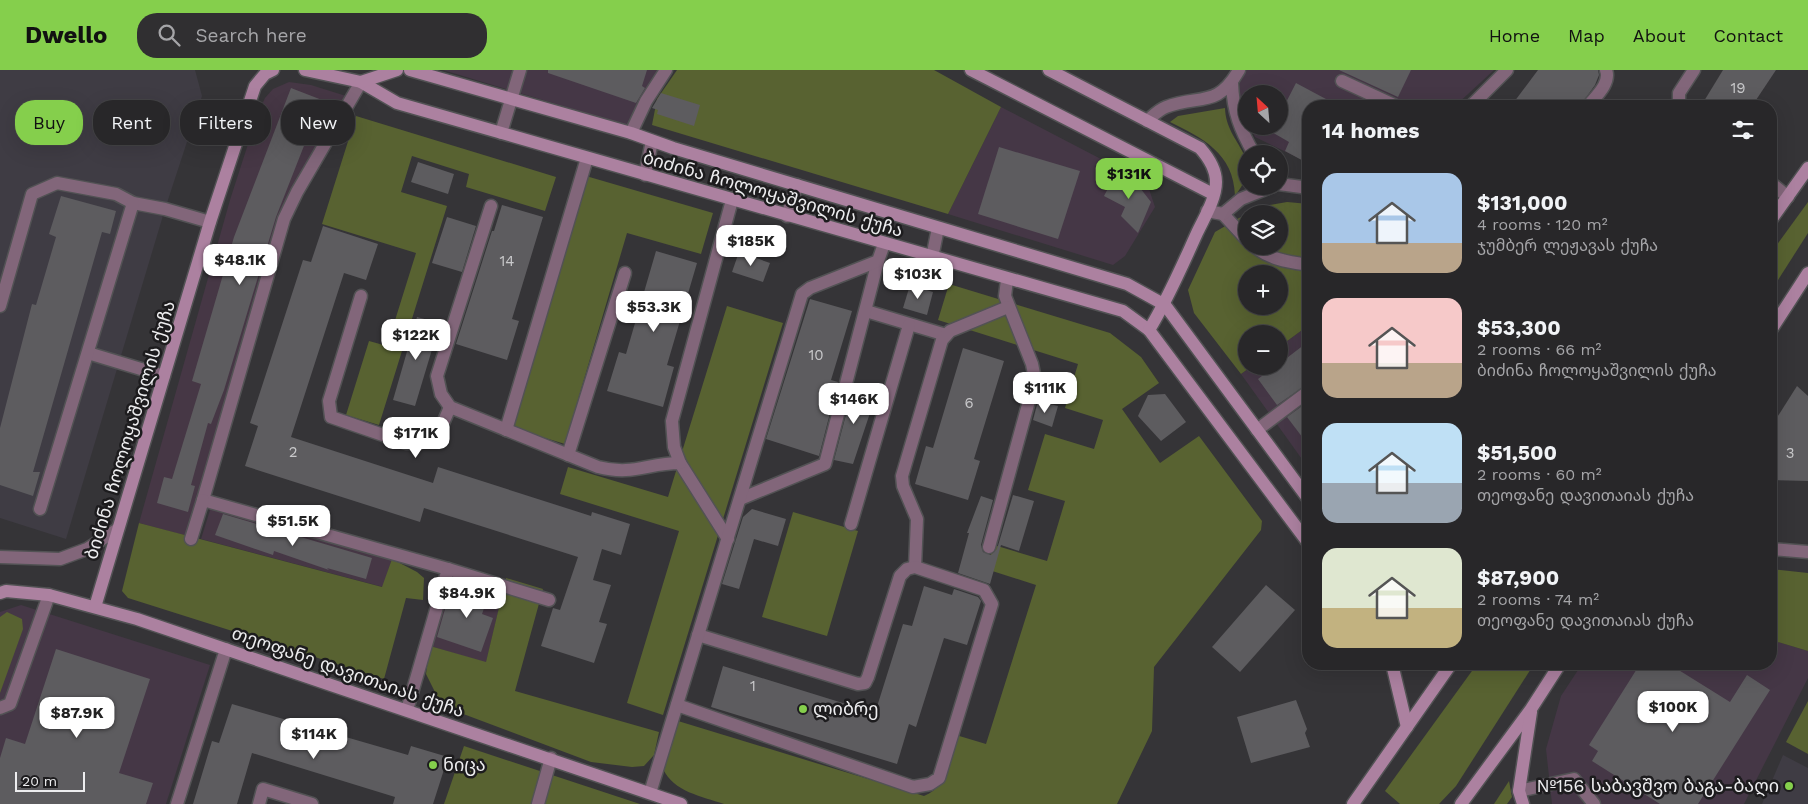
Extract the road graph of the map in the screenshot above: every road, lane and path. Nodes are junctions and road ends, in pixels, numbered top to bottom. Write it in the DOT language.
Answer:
graph roads {
  1 [pos="273,70"];
  2 [pos="304,70"];
  3 [pos="397,70"];
  4 [pos="410,70"];
  5 [pos="520,70"];
  6 [pos="666,70"];
  7 [pos="971,70"];
  8 [pos="1049,70"];
  9 [pos="1238,70"];
  10 [pos="1506,70"];
  11 [pos="1606,70"];
  12 [pos="1694,70"];
  13 [pos="1342,81"];
  14 [pos="361,82"];
  15 [pos="1232,83"];
  16 [pos="510,100"];
  17 [pos="1383,100"];
  18 [pos="1477,100"];
  19 [pos="1593,100"];
  20 [pos="1679,100"];
  21 [pos="1147,121"];
  22 [pos="501,133"];
  23 [pos="632,133"];
  24 [pos="652,141"];
  25 [pos="1249,145"];
  26 [pos="586,158"];
  27 [pos="1808,168"];
  28 [pos="645,175"];
  29 [pos="1288,185"];
  30 [pos="797,186"];
  31 [pos="1302,187"];
  32 [pos="1777,188"];
  33 [pos="1213,194"];
  34 [pos="1251,195"];
  35 [pos="1788,196"];
  36 [pos="732,200"];
  37 [pos="134,203"];
  38 [pos="491,206"];
  39 [pos="1777,210"];
  40 [pos="1207,211"];
  41 [pos="1223,214"];
  42 [pos="787,216"];
  43 [pos="210,222"];
  44 [pos="938,228"];
  45 [pos="1238,230"];
  46 [pos="884,244"];
  47 [pos="1267,255"];
  48 [pos="932,258"];
  49 [pos="878,261"];
  50 [pos="1302,264"];
  51 [pos="625,272"];
  52 [pos="1808,273"];
  53 [pos="1007,280"];
  54 [pos="361,296"];
  55 [pos="1165,304"];
  56 [pos="0,306"];
  57 [pos="1008,307"];
  58 [pos="866,312"];
  59 [pos="1777,321"];
  60 [pos="909,325"];
  61 [pos="1149,330"];
  62 [pos="946,335"];
  63 [pos="88,353"];
  64 [pos="164,376"];
  65 [pos="1302,396"];
  66 [pos="450,407"];
  67 [pos="506,430"];
  68 [pos="1257,430"];
  69 [pos="568,455"];
  70 [pos="680,463"];
  71 [pos="1302,491"];
  72 [pos="740,499"];
  73 [pos="203,500"];
  74 [pos="40,509"];
  75 [pos="851,524"];
  76 [pos="118,529"];
  77 [pos="1302,535"];
  78 [pos="728,538"];
  79 [pos="191,539"];
  80 [pos="989,547"];
  81 [pos="1777,549"];
  82 [pos="1808,552"];
  83 [pos="0,557"];
  84 [pos="916,567"];
  85 [pos="448,569"];
  86 [pos="0,593"];
  87 [pos="49,595"];
  88 [pos="549,600"];
  89 [pos="95,607"];
  90 [pos="698,635"];
  91 [pos="226,649"];
  92 [pos="1393,670"];
  93 [pos="1447,670"];
  94 [pos="1556,670"];
  95 [pos="676,705"];
  96 [pos="0,708"];
  97 [pos="1532,709"];
  98 [pos="407,710"];
  99 [pos="1407,727"];
  100 [pos="551,758"];
  101 [pos="1519,791"];
  102 [pos="650,793"];
  103 [pos="673,803"];
  104 [pos="176,804"];
  105 [pos="259,804"];
  106 [pos="312,804"];
  107 [pos="538,804"];
  108 [pos="1353,804"];
  109 [pos="1461,804"];
  110 [pos="1523,804"];
  111 [pos="1594,804"];
  1 -- 43 [label="street, ბიძინა ჩოლოყაშვილის ქუჩა"];
  2 -- 14 [label="street, ბიძინა ჩოლოყაშვილის ქუჩა"];
  3 -- 14 [label="street"];
  4 -- 16 [label="street, ბიძინა ჩოლოყაშვილის ქუჩა"];
  5 -- 16 [label="street"];
  6 -- 23 [label="street"];
  7 -- 33 [label="street"];
  8 -- 21 [label="street"];
  9 -- 15 [label="street"];
  10 -- 18 [label="street"];
  11 -- 19 [label="street"];
  12 -- 20 [label="street"];
  13 -- 17 [label="street"];
  14 -- 22 [label="street, ბიძინა ჩოლოყაშვილის ქუჩა"];
  14 -- 73 [label="street"];
  15 -- 21 [label="street"];
  15 -- 25 [label="street"];
  16 -- 22 [label="street"];
  16 -- 23 [label="street, ბიძინა ჩოლოყაშვილის ქუჩა"];
  21 -- 33 [label="street"];
  22 -- 26 [label="street, ბიძინა ჩოლოყაშვილის ქუჩა"];
  23 -- 24 [label="street, ბიძინა ჩოლოყაშვილის ქუჩა"];
  24 -- 28 [label="street"];
  24 -- 30 [label="street, ბიძინა ჩოლოყაშვილის ქუჩა"];
  26 -- 28 [label="street, ბიძინა ჩოლოყაშვილის ქუჩა"];
  26 -- 67 [label="street"];
  27 -- 35 [label="street"];
  28 -- 36 [label="street, ბიძინა ჩოლოყაშვილის ქუჩა"];
  29 -- 31 [label="street"];
  30 -- 42 [label="street"];
  30 -- 44 [label="street, ბიძინა ჩოლოყაშვილის ქუჩა"];
  32 -- 35 [label="street"];
  33 -- 40 [label="street"];
  34 -- 41 [label="street"];
  35 -- 39 [label="street"];
  36 -- 42 [label="street, ბიძინა ჩოლოყაშვილის ქუჩა"];
  36 -- 70 [label="street"];
  37 -- 43 [label="street"];
  37 -- 56 [label="street"];
  37 -- 63 [label="street"];
  38 -- 66 [label="street"];
  40 -- 41 [label="street"];
  40 -- 55 [label="street"];
  41 -- 45 [label="street"];
  42 -- 46 [label="street, ბიძინა ჩოლოყაშვილის ქუჩა"];
  43 -- 64 [label="street, ბიძინა ჩოლოყაშვილის ქუჩა"];
  44 -- 48 [label="street"];
  44 -- 55 [label="street, ბიძინა ჩოლოყაშვილის ქუჩა"];
  46 -- 48 [label="street, ბიძინა ჩოლოყაშვილის ქუჩა"];
  46 -- 49 [label="street"];
  47 -- 50 [label="street"];
  48 -- 53 [label="street, ბიძინა ჩოლოყაშვილის ქუჩა"];
  49 -- 58 [label="street"];
  49 -- 72 [label="street"];
  51 -- 69 [label="street"];
  52 -- 59 [label="street"];
  53 -- 57 [label="street"];
  53 -- 61 [label="street, ბიძინა ჩოლოყაშვილის ქუჩა"];
  54 -- 66 [label="street"];
  55 -- 61 [label="street"];
  55 -- 68 [label="street, ბიძინა ჩოლოყაშვილის ქუჩა"];
  57 -- 62 [label="street"];
  57 -- 80 [label="street"];
  58 -- 60 [label="street"];
  58 -- 72 [label="street"];
  60 -- 62 [label="street"];
  60 -- 75 [label="street"];
  61 -- 77 [label="street, ბიძინა ჩოლოყაშვილის ქუჩა"];
  62 -- 84 [label="street"];
  63 -- 64 [label="street"];
  63 -- 74 [label="street"];
  64 -- 76 [label="street, ბიძინა ჩოლოყაშვილის ქუჩა"];
  65 -- 68 [label="street"];
  66 -- 67 [label="street"];
  67 -- 69 [label="street"];
  68 -- 71 [label="street, ბიძინა ჩოლოყაშვილის ქუჩა"];
  69 -- 70 [label="street"];
  70 -- 78 [label="street"];
  72 -- 78 [label="street"];
  73 -- 79 [label="street"];
  73 -- 85 [label="street"];
  76 -- 83 [label="street"];
  76 -- 89 [label="street, ბიძინა ჩოლოყაშვილის ქუჩა"];
  78 -- 90 [label="street"];
  81 -- 82 [label="street"];
  84 -- 90 [label="street"];
  84 -- 95 [label="street"];
  85 -- 88 [label="street"];
  85 -- 98 [label="street"];
  86 -- 87 [label="street, თეოფანე დავითაიას ქუჩა"];
  87 -- 89 [label="street, თეოფანე დავითაიას ქუჩა"];
  87 -- 96 [label="street"];
  89 -- 91 [label="street, თეოფანე დავითაიას ქუჩა"];
  90 -- 95 [label="street"];
  91 -- 98 [label="street, თეოფანე დავითაიას ქუჩა"];
  91 -- 104 [label="street"];
  92 -- 99 [label="street"];
  93 -- 99 [label="street"];
  94 -- 97 [label="street"];
  95 -- 102 [label="street"];
  97 -- 101 [label="street"];
  97 -- 109 [label="street"];
  98 -- 100 [label="street, თეოფანე დავითაიას ქუჩა"];
  99 -- 108 [label="street"];
  100 -- 102 [label="street, თეოფანე დავითაიას ქუჩა"];
  100 -- 107 [label="street"];
  101 -- 110 [label="street"];
  101 -- 111 [label="street"];
  102 -- 103 [label="street, თეოფანე დავითაიას ქუჩა"];
  105 -- 106 [label="street"];
}
